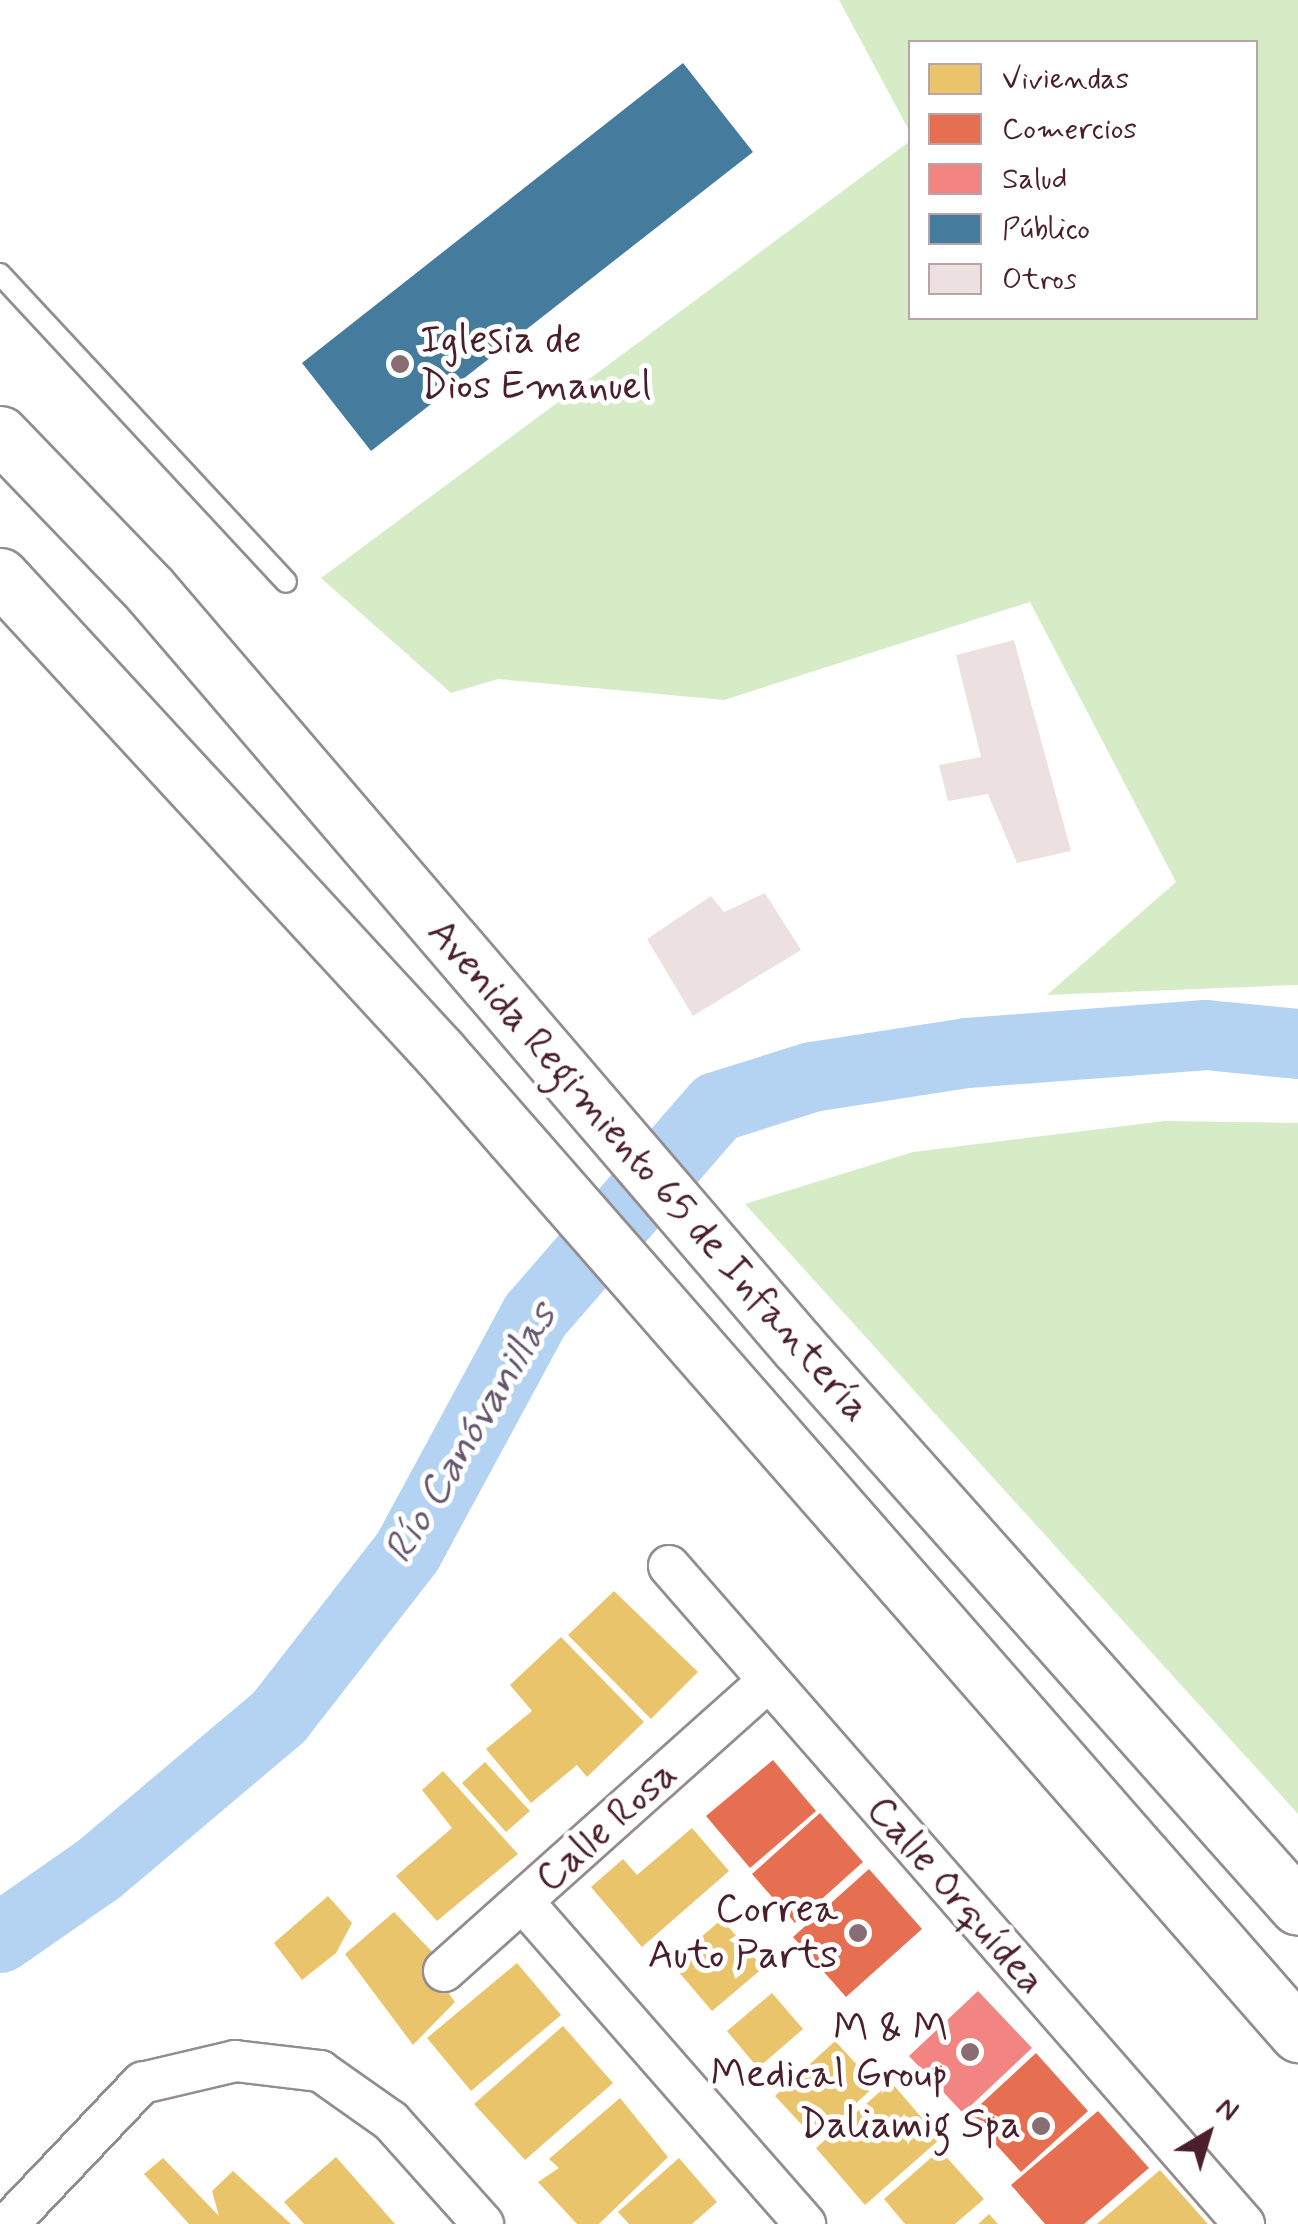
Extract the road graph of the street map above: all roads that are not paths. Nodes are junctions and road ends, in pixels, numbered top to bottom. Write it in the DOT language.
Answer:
graph roads {
  1 [pos="0,274"];
  2 [pos="0,434"];
  3 [pos="0,576"];
  4 [pos="286,582"];
  5 [pos="669,1566"];
  6 [pos="768,1681"];
  7 [pos="524,1902"];
  8 [pos="1298,1908"];
  9 [pos="444,1972"];
  10 [pos="1298,2034"];
  11 [pos="8,2224"];
  12 [pos="483,2224"];
  13 [pos="806,2224"];
  14 [pos="1244,2224"];
  1 -- 4 [label="lane"];
  2 -- 8 [label="main road, Avenida Regimiento 65 de Infantería"];
  3 -- 10 [label="main road, Avenida Regimiento 65 de Infantería"];
  5 -- 6 [label="street, Calle Orquídea"];
  6 -- 7 [label="street, Calle Rosa"];
  6 -- 14 [label="street, Calle Orquídea"];
  7 -- 9 [label="street, Calle Rosa"];
  7 -- 13 [label="street"];
  11 -- 12 [label="street"];
}
